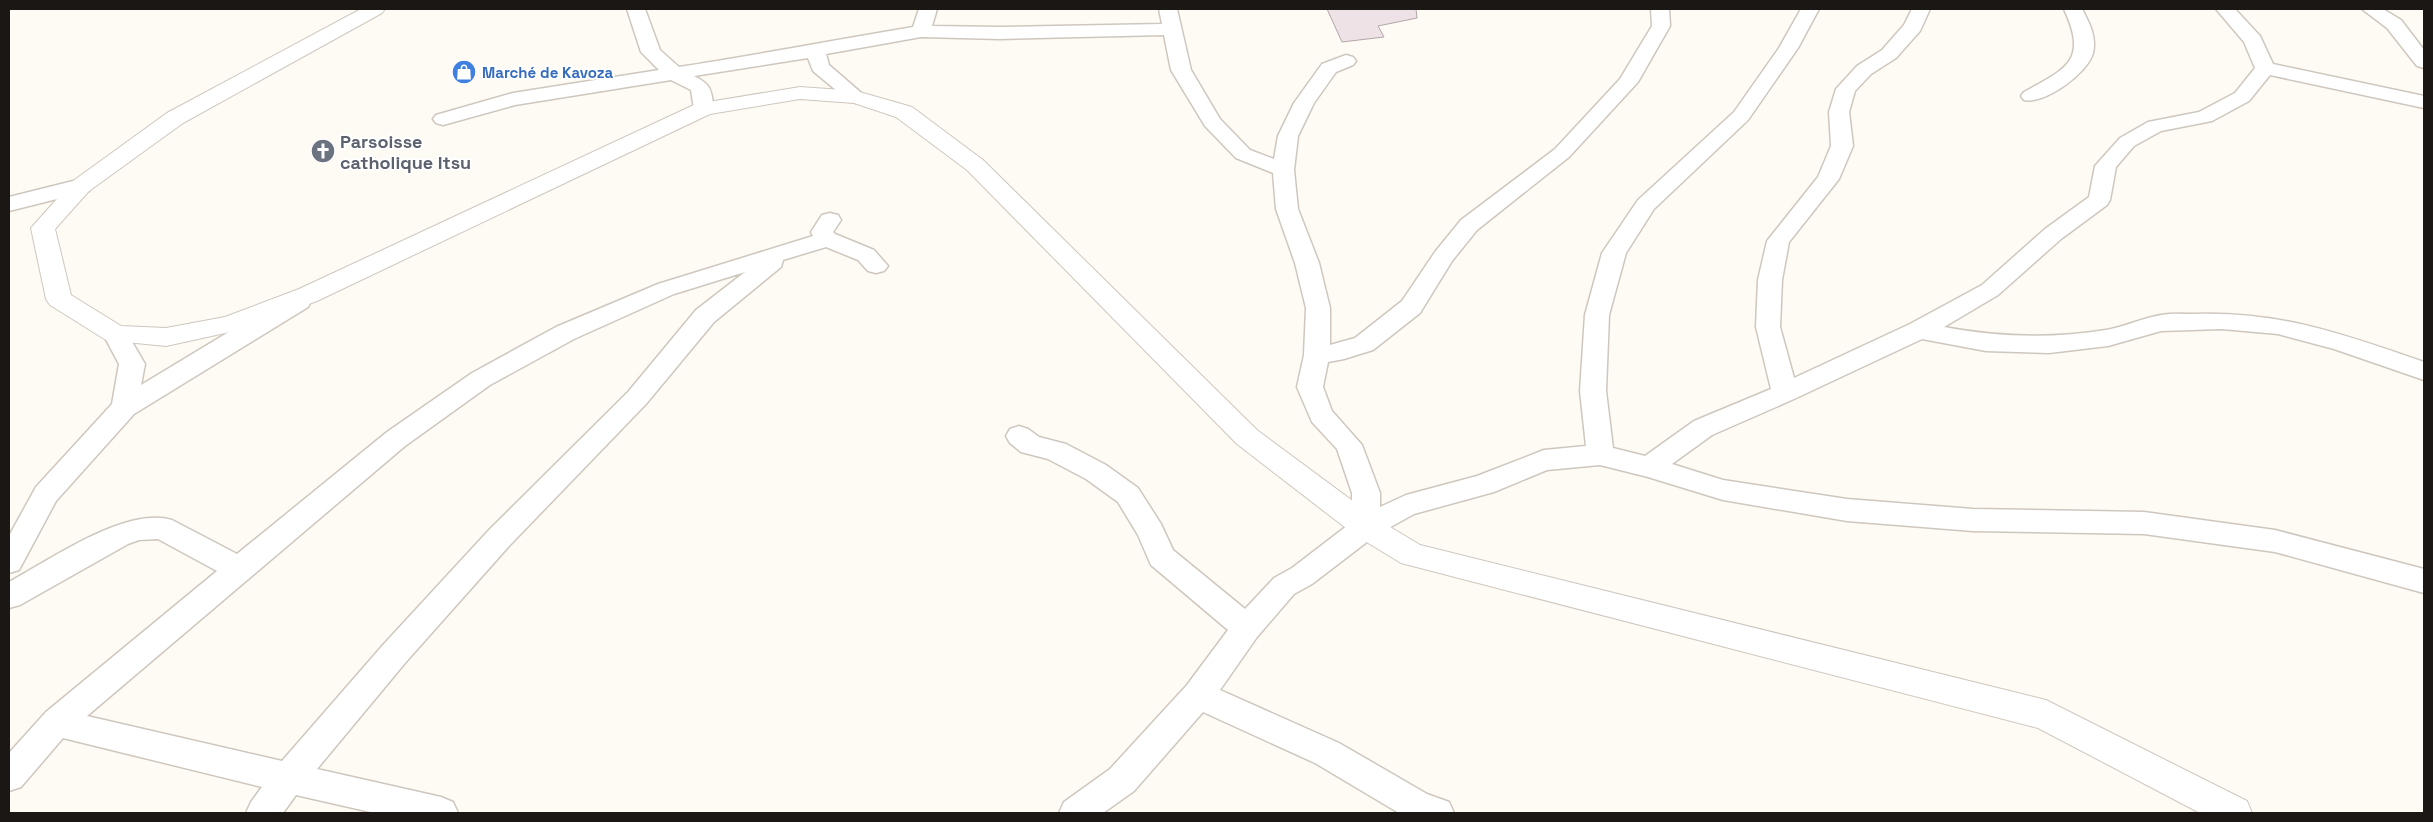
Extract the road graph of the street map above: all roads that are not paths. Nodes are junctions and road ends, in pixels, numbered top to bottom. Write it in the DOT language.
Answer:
graph roads {
  1 [pos="375,9"];
  2 [pos="636,9"];
  3 [pos="928,9"];
  4 [pos="1168,9"];
  5 [pos="1660,9"];
  6 [pos="1810,9"];
  7 [pos="1921,9"];
  8 [pos="2073,9"];
  9 [pos="2225,9"];
  10 [pos="2371,9"];
  11 [pos="2394,24"];
  12 [pos="2417,26"];
  13 [pos="1171,29"];
  14 [pos="921,31"];
  15 [pos="816,51"];
  16 [pos="1346,61"];
  17 [pos="2424,62"];
  18 [pos="2265,68"];
  19 [pos="675,74"];
  20 [pos="2031,96"];
  21 [pos="856,97"];
  22 [pos="2424,102"];
  23 [pos="704,109"];
  24 [pos="443,120"];
  25 [pos="1284,170"];
  26 [pos="81,186"];
  27 [pos="9,204"];
  28 [pos="783,254"];
  29 [pos="876,266"];
  30 [pos="308,295"];
  31 [pos="1919,330"];
  32 [pos="115,334"];
  33 [pos="1316,355"];
  34 [pos="2424,371"];
  35 [pos="1785,393"];
  36 [pos="124,407"];
  37 [pos="1018,436"];
  38 [pos="1600,455"];
  39 [pos="1648,467"];
  40 [pos="46,494"];
  41 [pos="9,523"];
  42 [pos="1366,526"];
  43 [pos="9,562"];
  44 [pos="238,569"];
  45 [pos="2424,581"];
  46 [pos="9,596"];
  47 [pos="1246,628"];
  48 [pos="1198,695"];
  49 [pos="57,722"];
  50 [pos="9,776"];
  51 [pos="289,778"];
  52 [pos="263,813"];
  53 [pos="441,813"];
  54 [pos="1076,813"];
  55 [pos="1438,813"];
  56 [pos="2234,813"];
  1 -- 26 [label="highway"];
  2 -- 19 [label="street"];
  3 -- 14 [label="street"];
  4 -- 13 [label="street"];
  5 -- 33 [label="street"];
  6 -- 38 [label="street"];
  7 -- 35 [label="street"];
  8 -- 20 [label="street"];
  9 -- 18 [label="street"];
  10 -- 11 [label="street"];
  11 -- 12 [label="street"];
  11 -- 17 [label="street"];
  13 -- 14 [label="street"];
  13 -- 25 [label="street"];
  14 -- 15 [label="street"];
  15 -- 19 [label="street"];
  15 -- 21 [label="street"];
  16 -- 25 [label="street"];
  18 -- 22 [label="street"];
  18 -- 31 [label="street"];
  19 -- 23 [label="street"];
  19 -- 24 [label="street"];
  21 -- 23 [label="highway"];
  21 -- 42 [label="highway"];
  23 -- 30 [label="highway"];
  25 -- 33 [label="street"];
  26 -- 27 [label="street"];
  26 -- 32 [label="highway"];
  28 -- 29 [label="street"];
  28 -- 44 [label="street"];
  28 -- 51 [label="street"];
  30 -- 32 [label="highway"];
  30 -- 36 [label="street"];
  31 -- 34 [label="street"];
  31 -- 35 [label="street"];
  32 -- 36 [label="street"];
  33 -- 42 [label="street"];
  35 -- 39 [label="street"];
  36 -- 40 [label="street"];
  37 -- 47 [label="street"];
  38 -- 39 [label="street"];
  38 -- 42 [label="street"];
  39 -- 45 [label="street"];
  40 -- 41 [label="street"];
  40 -- 43 [label="street"];
  42 -- 47 [label="street"];
  42 -- 56 [label="highway"];
  44 -- 46 [label="street"];
  44 -- 49 [label="street"];
  47 -- 48 [label="street"];
  48 -- 54 [label="street"];
  48 -- 55 [label="street"];
  49 -- 50 [label="street"];
  49 -- 51 [label="street"];
  51 -- 52 [label="street"];
  51 -- 53 [label="street"];
}
